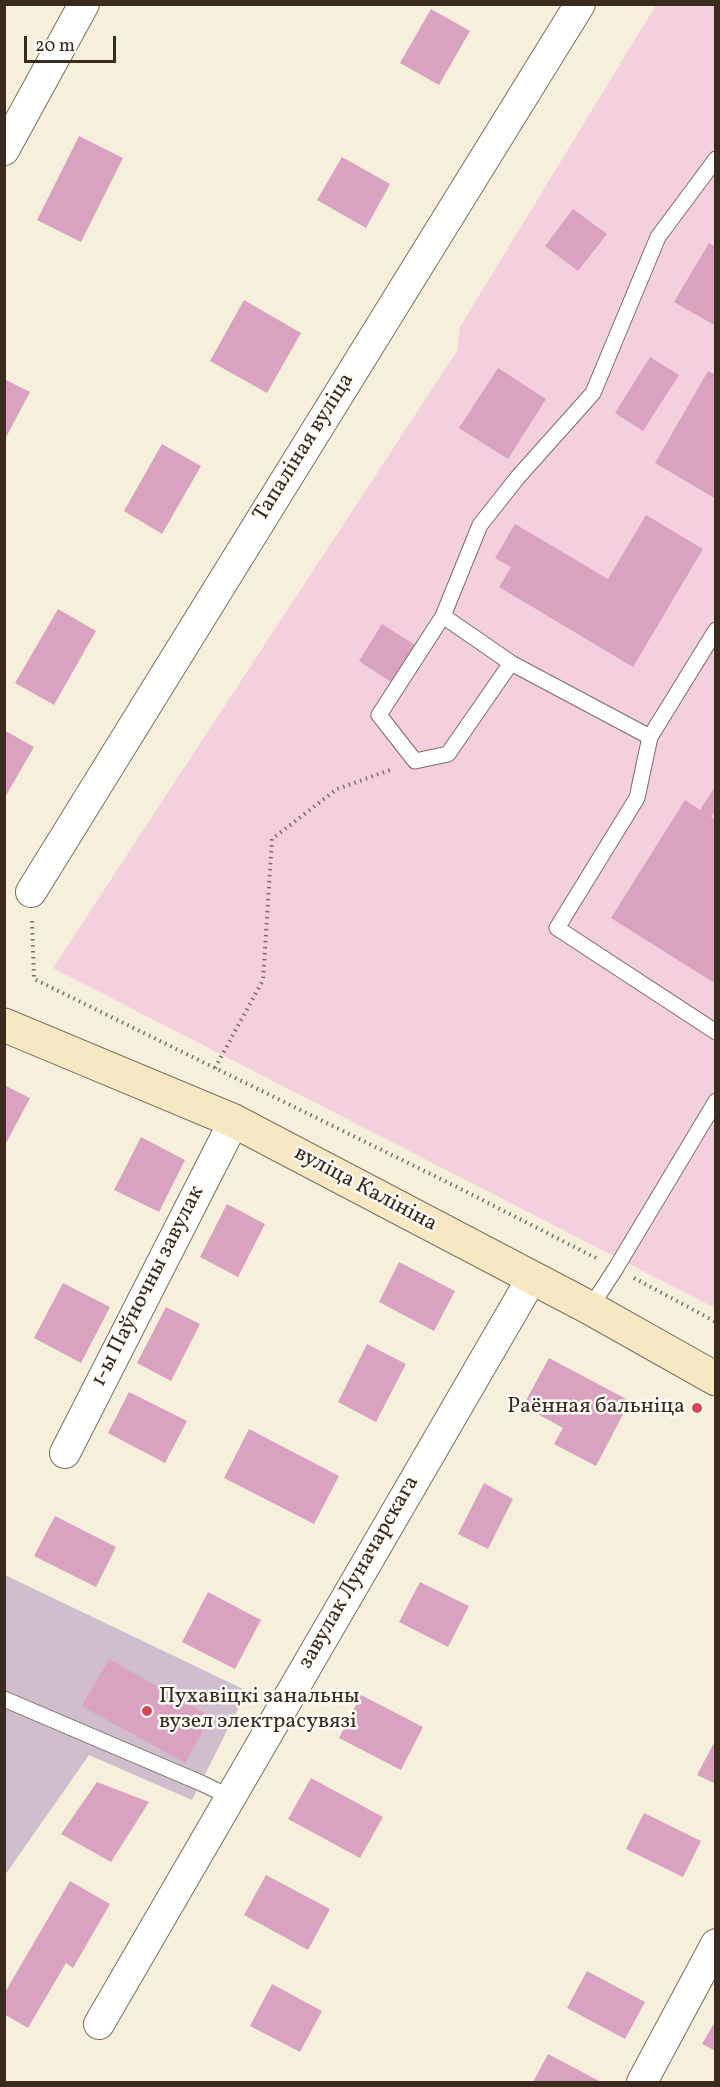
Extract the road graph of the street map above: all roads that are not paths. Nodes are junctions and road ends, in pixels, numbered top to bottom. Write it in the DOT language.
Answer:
graph roads {
  1 [pos="84,4"];
  2 [pos="580,4"];
  3 [pos="4,150"];
  4 [pos="716,159"];
  5 [pos="443,616"];
  6 [pos="716,630"];
  7 [pos="511,663"];
  8 [pos="651,737"];
  9 [pos="31,892"];
  10 [pos="4,1025"];
  11 [pos="716,1032"];
  12 [pos="716,1101"];
  13 [pos="234,1121"];
  14 [pos="532,1278"];
  15 [pos="590,1308"];
  16 [pos="716,1379"];
  17 [pos="64,1453"];
  18 [pos="4,1700"];
  19 [pos="230,1797"];
  20 [pos="716,1944"];
  21 [pos="99,2024"];
  22 [pos="642,2082"];
  1 -- 3 [label="street"];
  2 -- 9 [label="street, Тапаліная вуліца"];
  4 -- 5 [label="lane"];
  5 -- 7 [label="lane"];
  5 -- 7 [label="lane"];
  6 -- 8 [label="lane"];
  7 -- 8 [label="lane"];
  8 -- 11 [label="lane"];
  10 -- 13 [label="main road, вуліца Калініна"];
  12 -- 15 [label="lane"];
  13 -- 14 [label="main road, вуліца Калініна"];
  13 -- 17 [label="street, 1-ы Паўночны завулак"];
  14 -- 15 [label="main road, вуліца Калініна"];
  14 -- 19 [label="street, завулак Луначарскага"];
  15 -- 16 [label="main road, вуліца Калініна"];
  18 -- 19 [label="lane"];
  19 -- 21 [label="street, завулак Луначарскага"];
  20 -- 22 [label="street"];
}
